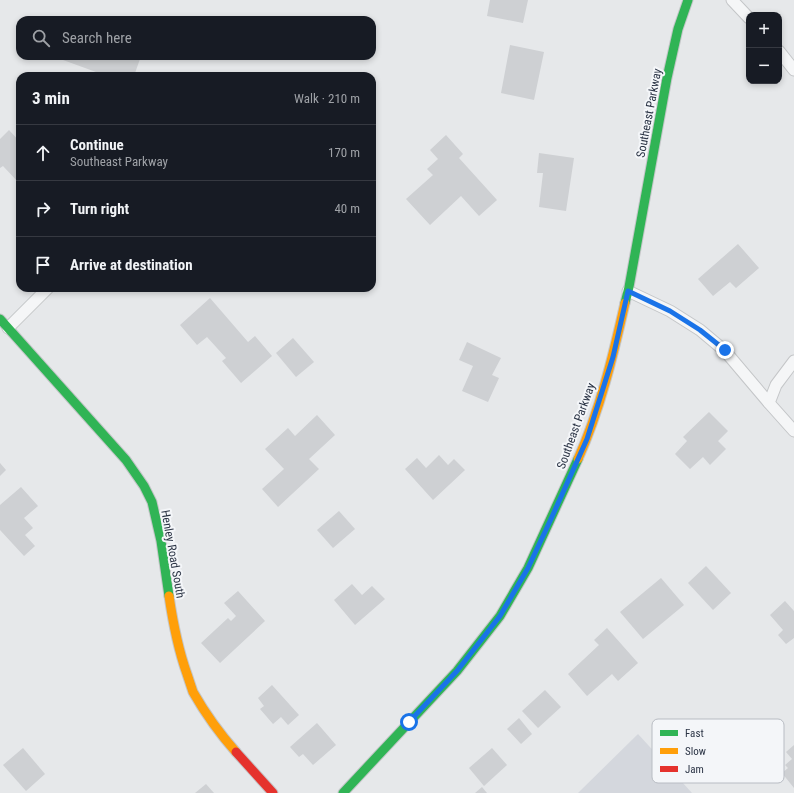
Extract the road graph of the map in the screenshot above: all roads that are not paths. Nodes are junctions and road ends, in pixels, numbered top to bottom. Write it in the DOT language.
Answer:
graph roads {
  1 [pos="688,0"];
  2 [pos="732,0"];
  3 [pos="746,15"];
  4 [pos="782,55"];
  5 [pos="794,70"];
  6 [pos="628,291"];
  7 [pos="43,292"];
  8 [pos="4,324"];
  9 [pos="794,361"];
  10 [pos="769,403"];
  11 [pos="794,431"];
  12 [pos="273,793"];
  13 [pos="343,793"];
  1 -- 6 [label="street, Southeast Parkway"];
  2 -- 3 [label="lane"];
  4 -- 5 [label="lane"];
  6 -- 10 [label="lane"];
  6 -- 13 [label="street, Southeast Parkway"];
  7 -- 8 [label="lane"];
  8 -- 12 [label="street, Henley Road South"];
  9 -- 10 [label="lane"];
  10 -- 11 [label="lane"];
}
